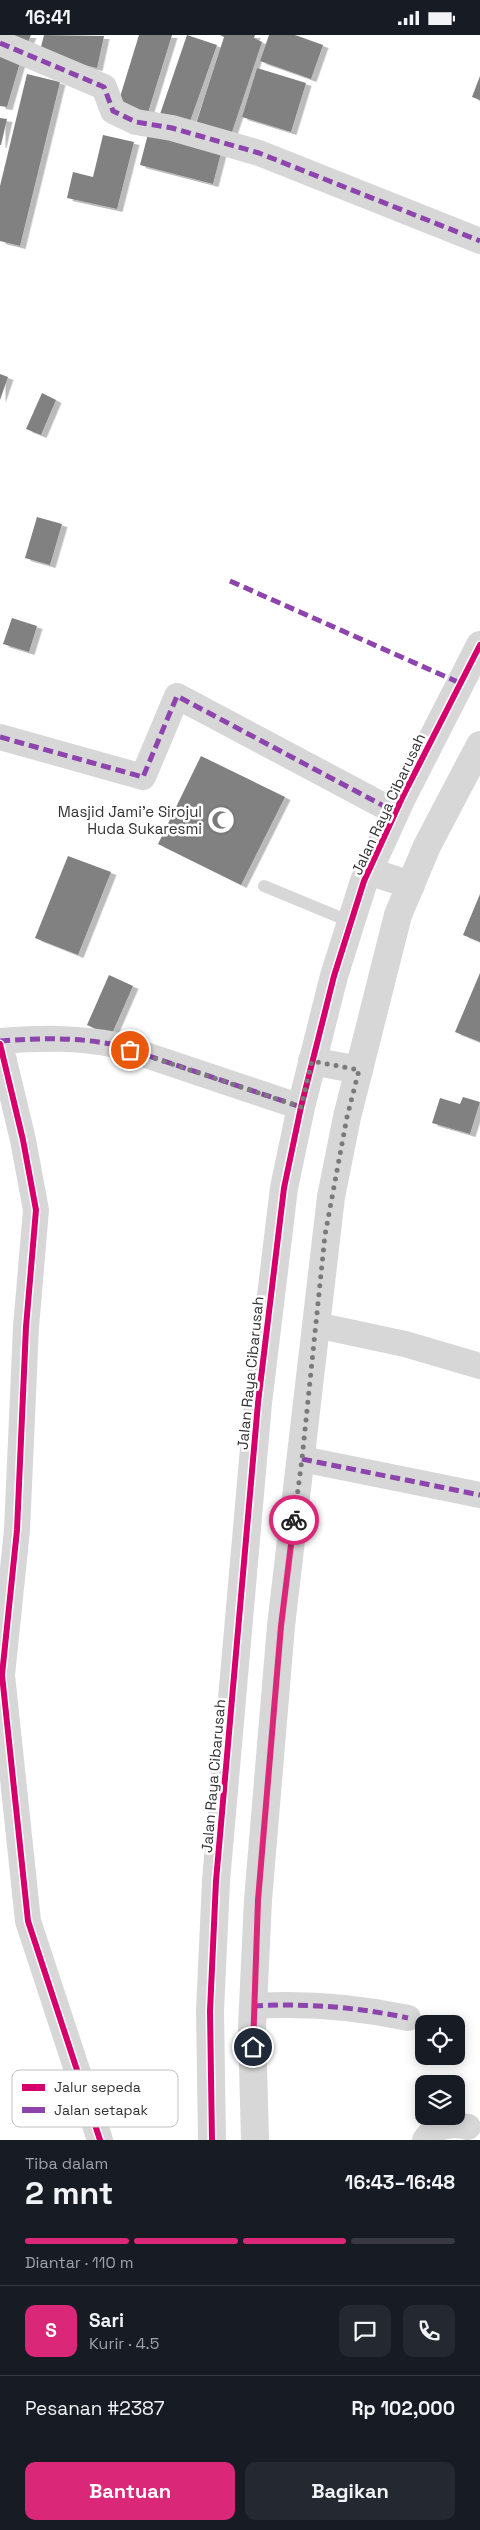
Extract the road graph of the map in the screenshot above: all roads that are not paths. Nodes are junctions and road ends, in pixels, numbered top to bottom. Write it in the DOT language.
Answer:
graph roads {
  1 [pos="0,43"];
  2 [pos="480,241"];
  3 [pos="480,645"];
  4 [pos="0,737"];
  5 [pos="480,745"];
  6 [pos="395,812"];
  7 [pos="368,871"];
  8 [pos="411,885"];
  9 [pos="264,886"];
  10 [pos="351,922"];
  11 [pos="0,1042"];
  12 [pos="312,1061"];
  13 [pos="359,1070"];
  14 [pos="301,1107"];
  15 [pos="316,1325"];
  16 [pos="480,1366"];
  17 [pos="302,1459"];
  18 [pos="480,1495"];
  19 [pos="253,2006"];
  20 [pos="408,2018"];
  21 [pos="77,2070"];
  22 [pos="96,2127"];
  23 [pos="468,2127"];
  24 [pos="100,2140"];
  25 [pos="212,2140"];
  26 [pos="255,2140"];
  27 [pos="425,2140"];
  1 -- 2 [label="street"];
  3 -- 6 [label="street, Jalan Raya Cibarusah"];
  4 -- 6 [label="street"];
  5 -- 8 [label="street"];
  6 -- 7 [label="street, Jalan Raya Cibarusah"];
  7 -- 8 [label="street"];
  7 -- 10 [label="street, Jalan Raya Cibarusah"];
  8 -- 13 [label="street"];
  9 -- 10 [label="lane"];
  10 -- 12 [label="street, Jalan Raya Cibarusah"];
  11 -- 14 [label="street"];
  11 -- 21 [label="street"];
  12 -- 13 [label="street"];
  12 -- 14 [label="street, Jalan Raya Cibarusah"];
  13 -- 15 [label="street"];
  14 -- 25 [label="street, Jalan Raya Cibarusah"];
  15 -- 16 [label="street"];
  15 -- 17 [label="street"];
  17 -- 18 [label="street"];
  17 -- 19 [label="street"];
  19 -- 20 [label="street"];
  19 -- 26 [label="street"];
  22 -- 24 [label="street"];
  23 -- 27 [label="street"];
}
